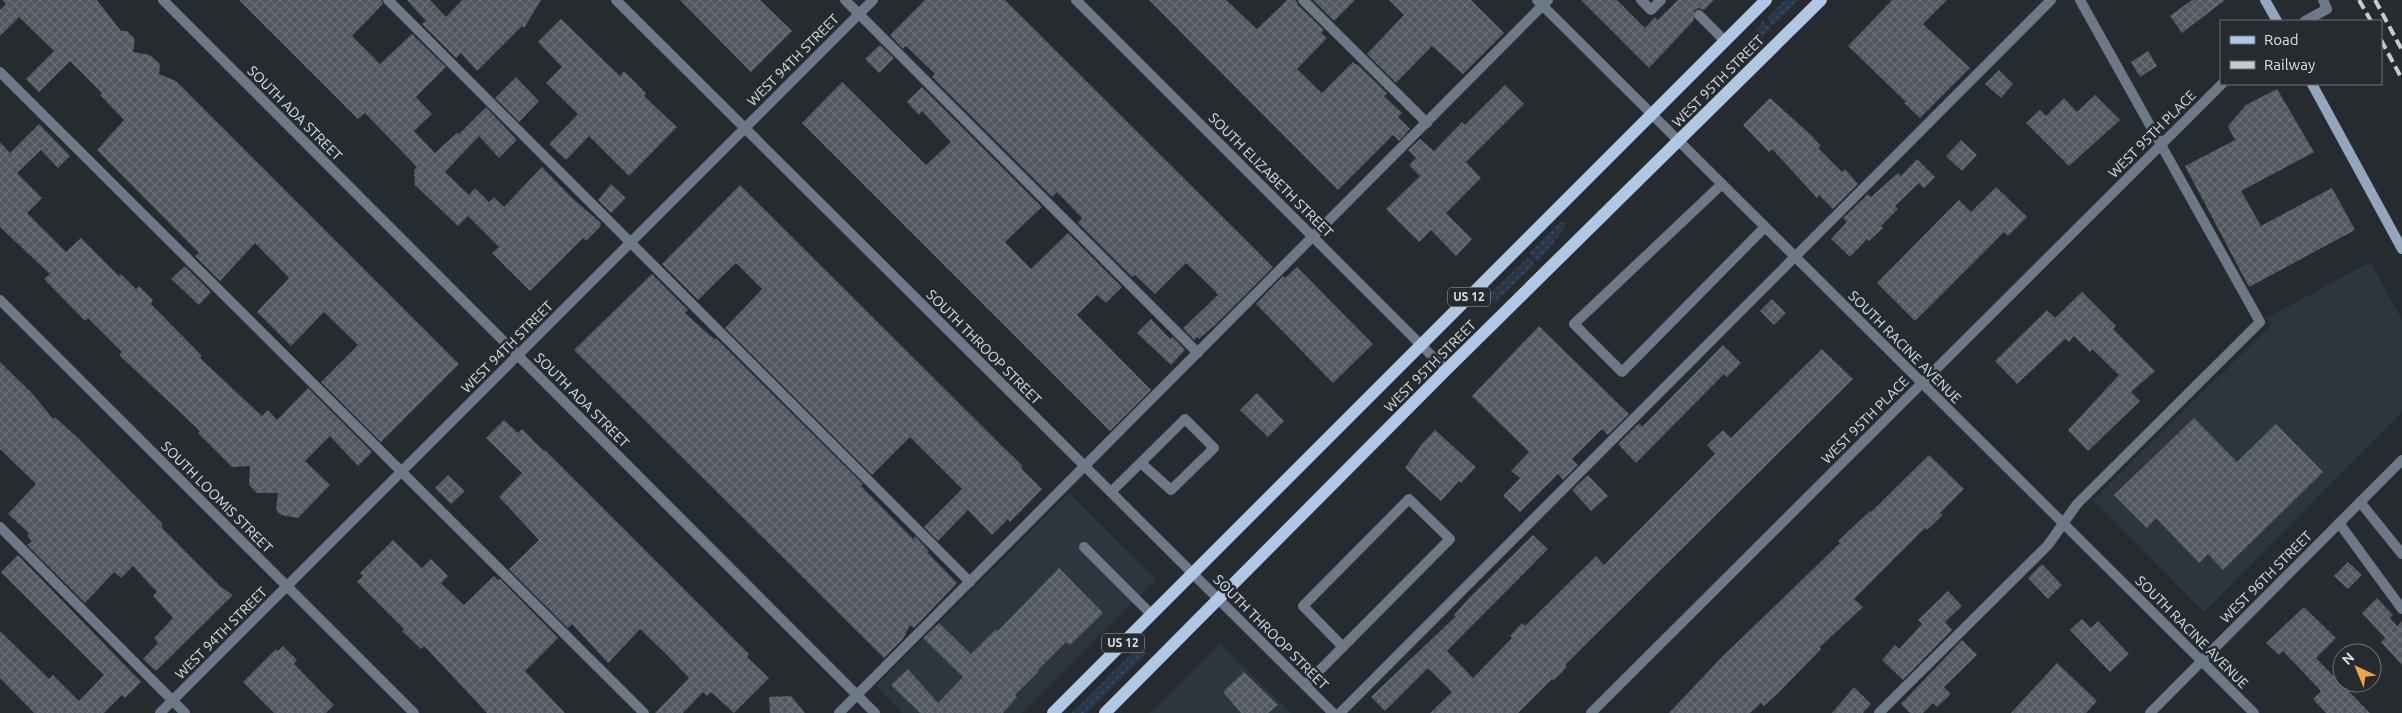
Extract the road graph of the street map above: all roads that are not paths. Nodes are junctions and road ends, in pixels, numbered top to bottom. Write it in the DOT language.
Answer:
graph roads {
  1 [pos="163,0"];
  2 [pos="388,0"];
  3 [pos="616,0"];
  4 [pos="845,0"];
  5 [pos="873,0"];
  6 [pos="1076,0"];
  7 [pos="1303,0"];
  8 [pos="1641,0"];
  9 [pos="1661,0"];
  10 [pos="1766,0"];
  11 [pos="1821,0"];
  12 [pos="2051,0"];
  13 [pos="2080,0"];
  14 [pos="2265,0"];
  15 [pos="2322,0"];
  16 [pos="1543,2"];
  17 [pos="859,14"];
  18 [pos="1699,15"];
  19 [pos="2276,20"];
  20 [pos="2307,20"];
  21 [pos="1725,41"];
  22 [pos="0,72"];
  23 [pos="2221,85"];
  24 [pos="2313,85"];
  25 [pos="1652,114"];
  26 [pos="1426,123"];
  27 [pos="745,128"];
  28 [pos="1679,141"];
  29 [pos="2161,145"];
  30 [pos="1722,184"];
  31 [pos="1765,227"];
  32 [pos="1314,238"];
  33 [pos="630,243"];
  34 [pos="2402,250"];
  35 [pos="1795,257"];
  36 [pos="0,300"];
  37 [pos="1421,345"];
  38 [pos="1198,353"];
  39 [pos="518,355"];
  40 [pos="1446,370"];
  41 [pos="1922,383"];
  42 [pos="2402,460"];
  43 [pos="1141,463"];
  44 [pos="1085,466"];
  45 [pos="402,471"];
  46 [pos="1111,492"];
  47 [pos="2360,502"];
  48 [pos="2339,523"];
  49 [pos="2063,524"];
  50 [pos="0,527"];
  51 [pos="1084,547"];
  52 [pos="2402,554"];
  53 [pos="1192,573"];
  54 [pos="970,582"];
  55 [pos="287,586"];
  56 [pos="1219,599"];
  57 [pos="2402,609"];
  58 [pos="1151,614"];
  59 [pos="1344,647"];
  60 [pos="2202,661"];
  61 [pos="1305,686"];
  62 [pos="857,695"];
  63 [pos="172,700"];
  64 [pos="160,713"];
  65 [pos="185,713"];
  66 [pos="414,713"];
  67 [pos="644,713"];
  68 [pos="839,713"];
  69 [pos="875,713"];
  70 [pos="1053,713"];
  71 [pos="1105,713"];
  72 [pos="1333,713"];
  73 [pos="1340,713"];
  74 [pos="1591,713"];
  75 [pos="1879,713"];
  76 [pos="2150,713"];
  77 [pos="2254,713"];
  1 -- 39 [label="street, SOUTH ADA STREET"];
  2 -- 33 [label="street"];
  3 -- 27 [label="street, SOUTH THROOP STREET"];
  4 -- 17 [label="street"];
  5 -- 17 [label="street, WEST 94TH STREET"];
  6 -- 32 [label="street, SOUTH ELIZABETH STREET"];
  7 -- 26 [label="street"];
  8 -- 9 [label="street"];
  10 -- 21 [label="main road, WEST 95TH STREET / US 12"];
  11 -- 28 [label="main road, WEST 95TH STREET / US 12"];
  12 -- 35 [label="street"];
  13 -- 29 [label="street"];
  14 -- 19 [label="main road"];
  15 -- 20 [label="street"];
  16 -- 25 [label="street, SOUTH RACINE AVENUE"];
  16 -- 26 [label="street"];
  17 -- 27 [label="street, WEST 94TH STREET"];
  17 -- 38 [label="street"];
  18 -- 21 [label="street"];
  21 -- 25 [label="main road, WEST 95TH STREET / US 12"];
  22 -- 45 [label="street"];
  23 -- 29 [label="street, WEST 95TH PLACE"];
  24 -- 34 [label="main road"];
  25 -- 28 [label="street, SOUTH RACINE AVENUE"];
  25 -- 37 [label="main road, WEST 95TH STREET / US 12"];
  26 -- 32 [label="street"];
  27 -- 33 [label="street, WEST 94TH STREET"];
  27 -- 44 [label="street, SOUTH THROOP STREET"];
  28 -- 30 [label="street, SOUTH RACINE AVENUE"];
  28 -- 40 [label="main road, WEST 95TH STREET / US 12"];
  29 -- 41 [label="street, WEST 95TH PLACE"];
  29 -- 49 [label="street"];
  30 -- 31 [label="street, SOUTH RACINE AVENUE"];
  30 -- 31 [label="street"];
  31 -- 35 [label="street, SOUTH RACINE AVENUE"];
  32 -- 37 [label="street, SOUTH ELIZABETH STREET"];
  32 -- 38 [label="street"];
  33 -- 39 [label="street, WEST 94TH STREET"];
  33 -- 54 [label="street"];
  35 -- 41 [label="street, SOUTH RACINE AVENUE"];
  35 -- 73 [label="street"];
  36 -- 55 [label="street, SOUTH LOOMIS STREET"];
  37 -- 40 [label="street, SOUTH ELIZABETH STREET"];
  37 -- 53 [label="main road, WEST 95TH STREET / US 12"];
  38 -- 44 [label="street"];
  39 -- 45 [label="street, WEST 94TH STREET"];
  39 -- 62 [label="street, SOUTH ADA STREET"];
  40 -- 56 [label="main road, WEST 95TH STREET / US 12"];
  41 -- 49 [label="street, SOUTH RACINE AVENUE"];
  41 -- 74 [label="street, WEST 95TH PLACE"];
  42 -- 47 [label="street, WEST 96TH STREET"];
  43 -- 43 [label="street"];
  43 -- 46 [label="street"];
  44 -- 46 [label="street, SOUTH THROOP STREET"];
  44 -- 54 [label="street"];
  45 -- 55 [label="street, WEST 94TH STREET"];
  45 -- 67 [label="street"];
  46 -- 53 [label="street, SOUTH THROOP STREET"];
  47 -- 48 [label="street, WEST 96TH STREET"];
  47 -- 52 [label="street"];
  48 -- 57 [label="street"];
  48 -- 60 [label="street, WEST 96TH STREET"];
  49 -- 60 [label="street, SOUTH RACINE AVENUE"];
  49 -- 75 [label="street"];
  50 -- 63 [label="street"];
  51 -- 58 [label="street"];
  53 -- 56 [label="street, SOUTH THROOP STREET"];
  53 -- 58 [label="main road, WEST 95TH STREET / US 12"];
  54 -- 62 [label="street"];
  55 -- 63 [label="street, WEST 94TH STREET"];
  55 -- 66 [label="street, SOUTH LOOMIS STREET"];
  56 -- 61 [label="street, SOUTH THROOP STREET"];
  56 -- 71 [label="main road, WEST 95TH STREET / US 12"];
  58 -- 70 [label="main road, WEST 95TH STREET / US 12"];
  59 -- 59 [label="street"];
  59 -- 61 [label="street"];
  60 -- 76 [label="street, WEST 96TH STREET"];
  60 -- 77 [label="street, SOUTH RACINE AVENUE"];
  61 -- 72 [label="street, SOUTH THROOP STREET"];
  62 -- 68 [label="street"];
  62 -- 69 [label="street, SOUTH ADA STREET"];
  63 -- 64 [label="street, WEST 94TH STREET"];
  63 -- 65 [label="street"];
}
